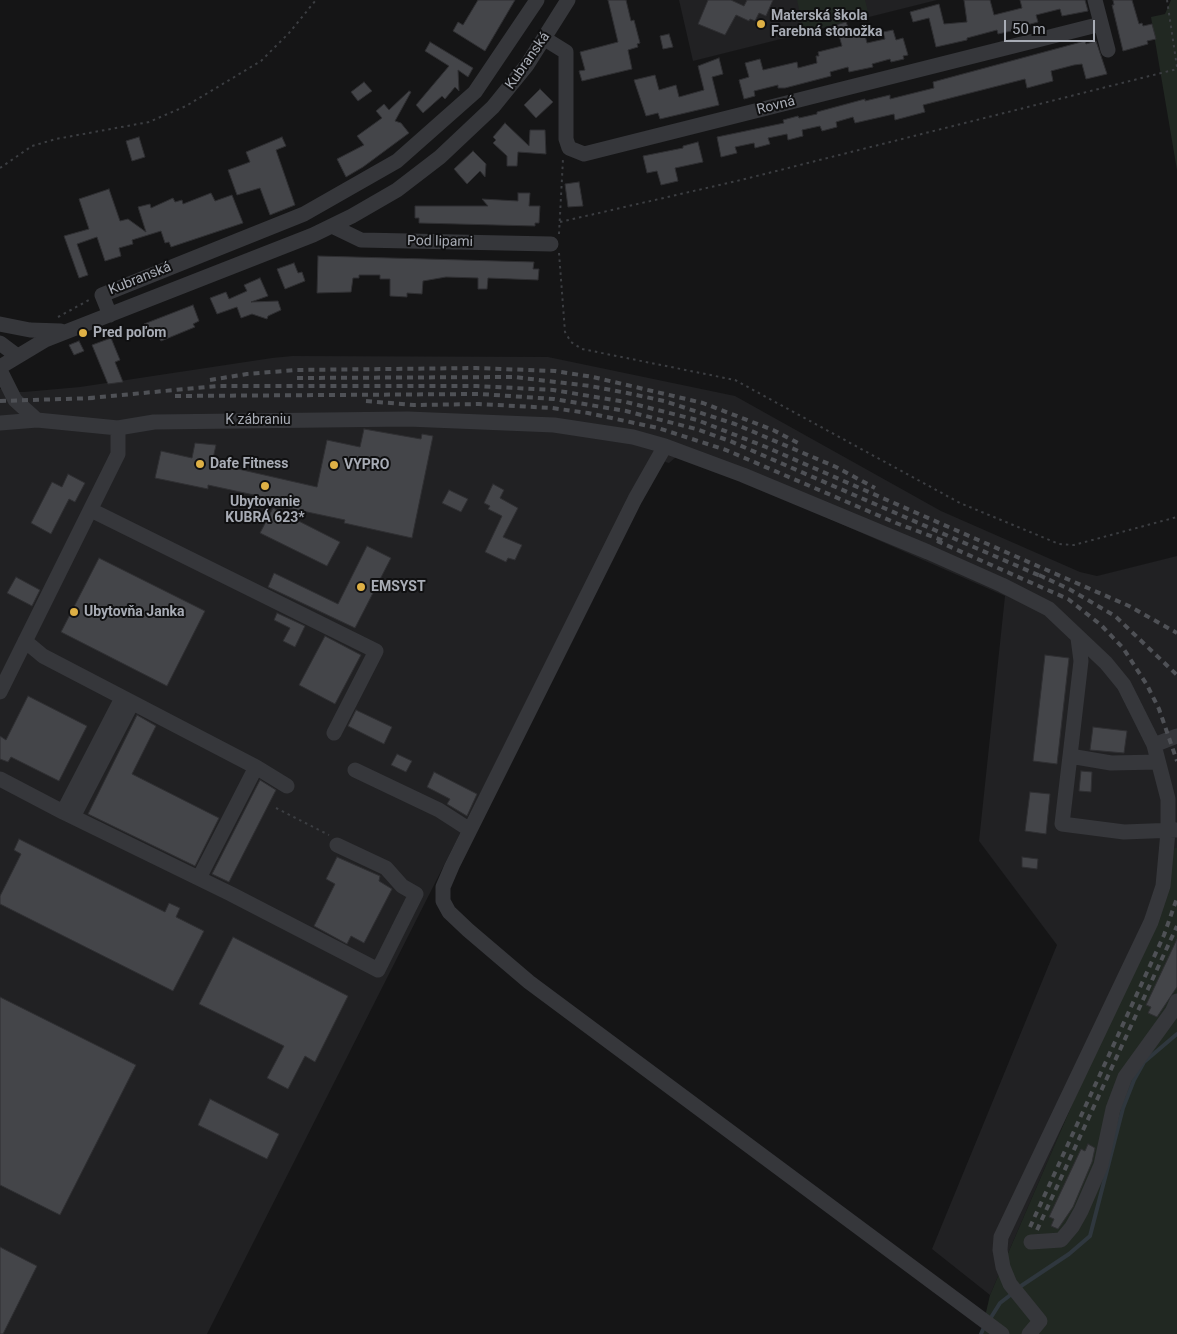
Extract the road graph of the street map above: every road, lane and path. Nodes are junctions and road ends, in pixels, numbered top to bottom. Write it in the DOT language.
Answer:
graph roads {
  1 [pos="316,0"];
  2 [pos="538,0"];
  3 [pos="568,0"];
  4 [pos="1095,0"];
  5 [pos="1167,0"];
  6 [pos="560,13"];
  7 [pos="1102,24"];
  8 [pos="545,39"];
  9 [pos="1108,50"];
  10 [pos="1177,68"];
  11 [pos="475,92"];
  12 [pos="493,107"];
  13 [pos="569,148"];
  14 [pos="397,162"];
  15 [pos="0,168"];
  16 [pos="412,180"];
  17 [pos="304,214"];
  18 [pos="560,222"];
  19 [pos="332,226"];
  20 [pos="313,235"];
  21 [pos="556,242"];
  22 [pos="199,256"];
  23 [pos="207,277"];
  24 [pos="102,294"];
  25 [pos="110,315"];
  26 [pos="55,319"];
  27 [pos="0,324"];
  28 [pos="67,331"];
  29 [pos="0,343"];
  30 [pos="16,355"];
  31 [pos="0,368"];
  32 [pos="37,420"];
  33 [pos="0,423"];
  34 [pos="118,428"];
  35 [pos="665,446"];
  36 [pos="124,450"];
  37 [pos="122,475"];
  38 [pos="91,510"];
  39 [pos="1177,517"];
  40 [pos="1078,638"];
  41 [pos="25,641"];
  42 [pos="0,692"];
  43 [pos="126,703"];
  44 [pos="334,733"];
  45 [pos="1177,736"];
  46 [pos="1154,745"];
  47 [pos="1070,756"];
  48 [pos="1158,762"];
  49 [pos="256,767"];
  50 [pos="355,770"];
  51 [pos="0,779"];
  52 [pos="287,786"];
  53 [pos="276,808"];
  54 [pos="68,813"];
  55 [pos="470,830"];
  56 [pos="1173,831"];
  57 [pos="333,840"];
  58 [pos="199,878"];
  59 [pos="1177,1001"];
  60 [pos="1031,1242"];
  61 [pos="1002,1334"];
  62 [pos="1029,1334"];
  1 -- 15 [label="path"];
  2 -- 6 [label="street, Kubranská"];
  2 -- 11 [label="street, Kubranská"];
  3 -- 6 [label="street, Kubranská"];
  4 -- 7 [label="street"];
  5 -- 10 [label="path"];
  6 -- 8 [label="street, Kubranská"];
  7 -- 9 [label="street"];
  7 -- 13 [label="street, Rovná"];
  8 -- 12 [label="street, Kubranská"];
  8 -- 13 [label="street"];
  10 -- 18 [label="path"];
  11 -- 12 [label="street"];
  11 -- 14 [label="street, Kubranská"];
  12 -- 16 [label="street, Kubranská"];
  13 -- 18 [label="path"];
  14 -- 16 [label="street"];
  14 -- 17 [label="street, Kubranská"];
  16 -- 19 [label="street, Kubranská"];
  17 -- 20 [label="street"];
  17 -- 22 [label="street, Kubranská"];
  18 -- 21 [label="path"];
  19 -- 20 [label="street, Kubranská"];
  19 -- 21 [label="street, Pod lipami"];
  20 -- 23 [label="street, Kubranská"];
  21 -- 39 [label="path"];
  22 -- 23 [label="street"];
  22 -- 24 [label="street, Kubranská"];
  23 -- 25 [label="street, Kubranská"];
  24 -- 25 [label="street, Kubranská"];
  24 -- 26 [label="path"];
  25 -- 28 [label="street, Kubranská"];
  27 -- 28 [label="street"];
  28 -- 30 [label="street, Kubranská"];
  29 -- 30 [label="street"];
  30 -- 31 [label="street, Kubranská"];
  31 -- 32 [label="street"];
  32 -- 33 [label="street, K zábraniu"];
  32 -- 34 [label="street, K zábraniu"];
  34 -- 35 [label="street, K zábraniu"];
  34 -- 36 [label="street"];
  35 -- 40 [label="street, K zábraniu"];
  35 -- 55 [label="street"];
  36 -- 37 [label="street"];
  36 -- 38 [label="street"];
  38 -- 41 [label="street"];
  38 -- 44 [label="street"];
  40 -- 46 [label="street, K zábraniu"];
  40 -- 47 [label="street"];
  41 -- 42 [label="street"];
  41 -- 43 [label="street"];
  43 -- 49 [label="street"];
  43 -- 54 [label="street"];
  45 -- 46 [label="street"];
  46 -- 48 [label="street, K zábraniu"];
  47 -- 48 [label="street"];
  47 -- 56 [label="street"];
  48 -- 56 [label="street, K zábraniu"];
  49 -- 52 [label="street"];
  49 -- 58 [label="street"];
  50 -- 55 [label="street"];
  51 -- 54 [label="street"];
  53 -- 57 [label="path"];
  54 -- 58 [label="street"];
  55 -- 61 [label="street"];
  56 -- 62 [label="street, K zábraniu"];
  57 -- 58 [label="street"];
  59 -- 60 [label="street"];
}
